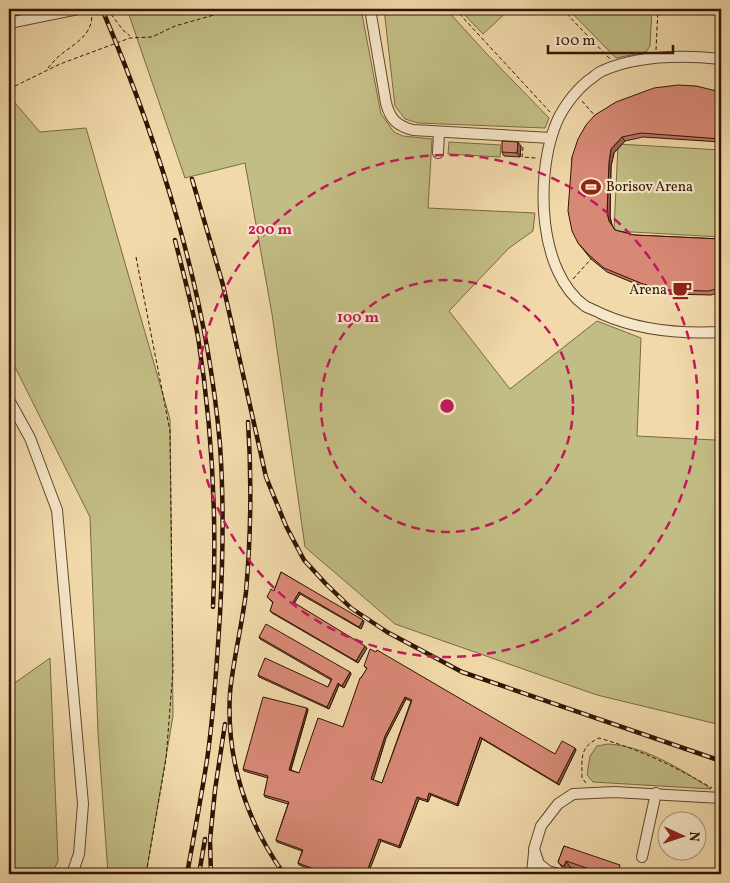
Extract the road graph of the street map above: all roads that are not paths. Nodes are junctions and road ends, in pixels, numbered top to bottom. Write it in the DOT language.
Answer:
graph roads {
  1 [pos="370,9"];
  2 [pos="74,10"];
  3 [pos="9,24"];
  4 [pos="721,59"];
  5 [pos="439,132"];
  6 [pos="551,138"];
  7 [pos="438,153"];
  8 [pos="721,332"];
  9 [pos="9,400"];
  10 [pos="656,793"];
  11 [pos="721,798"];
  12 [pos="534,849"];
  13 [pos="642,857"];
  14 [pos="72,874"];
  15 [pos="532,874"];
  16 [pos="559,874"];
  1 -- 5 [label="street"];
  2 -- 3 [label="street"];
  4 -- 6 [label="street"];
  5 -- 6 [label="street"];
  5 -- 7 [label="street"];
  6 -- 8 [label="street"];
  9 -- 14 [label="street"];
  10 -- 11 [label="street"];
  10 -- 12 [label="street"];
  10 -- 13 [label="street"];
  12 -- 15 [label="street"];
  12 -- 16 [label="street"];
}
